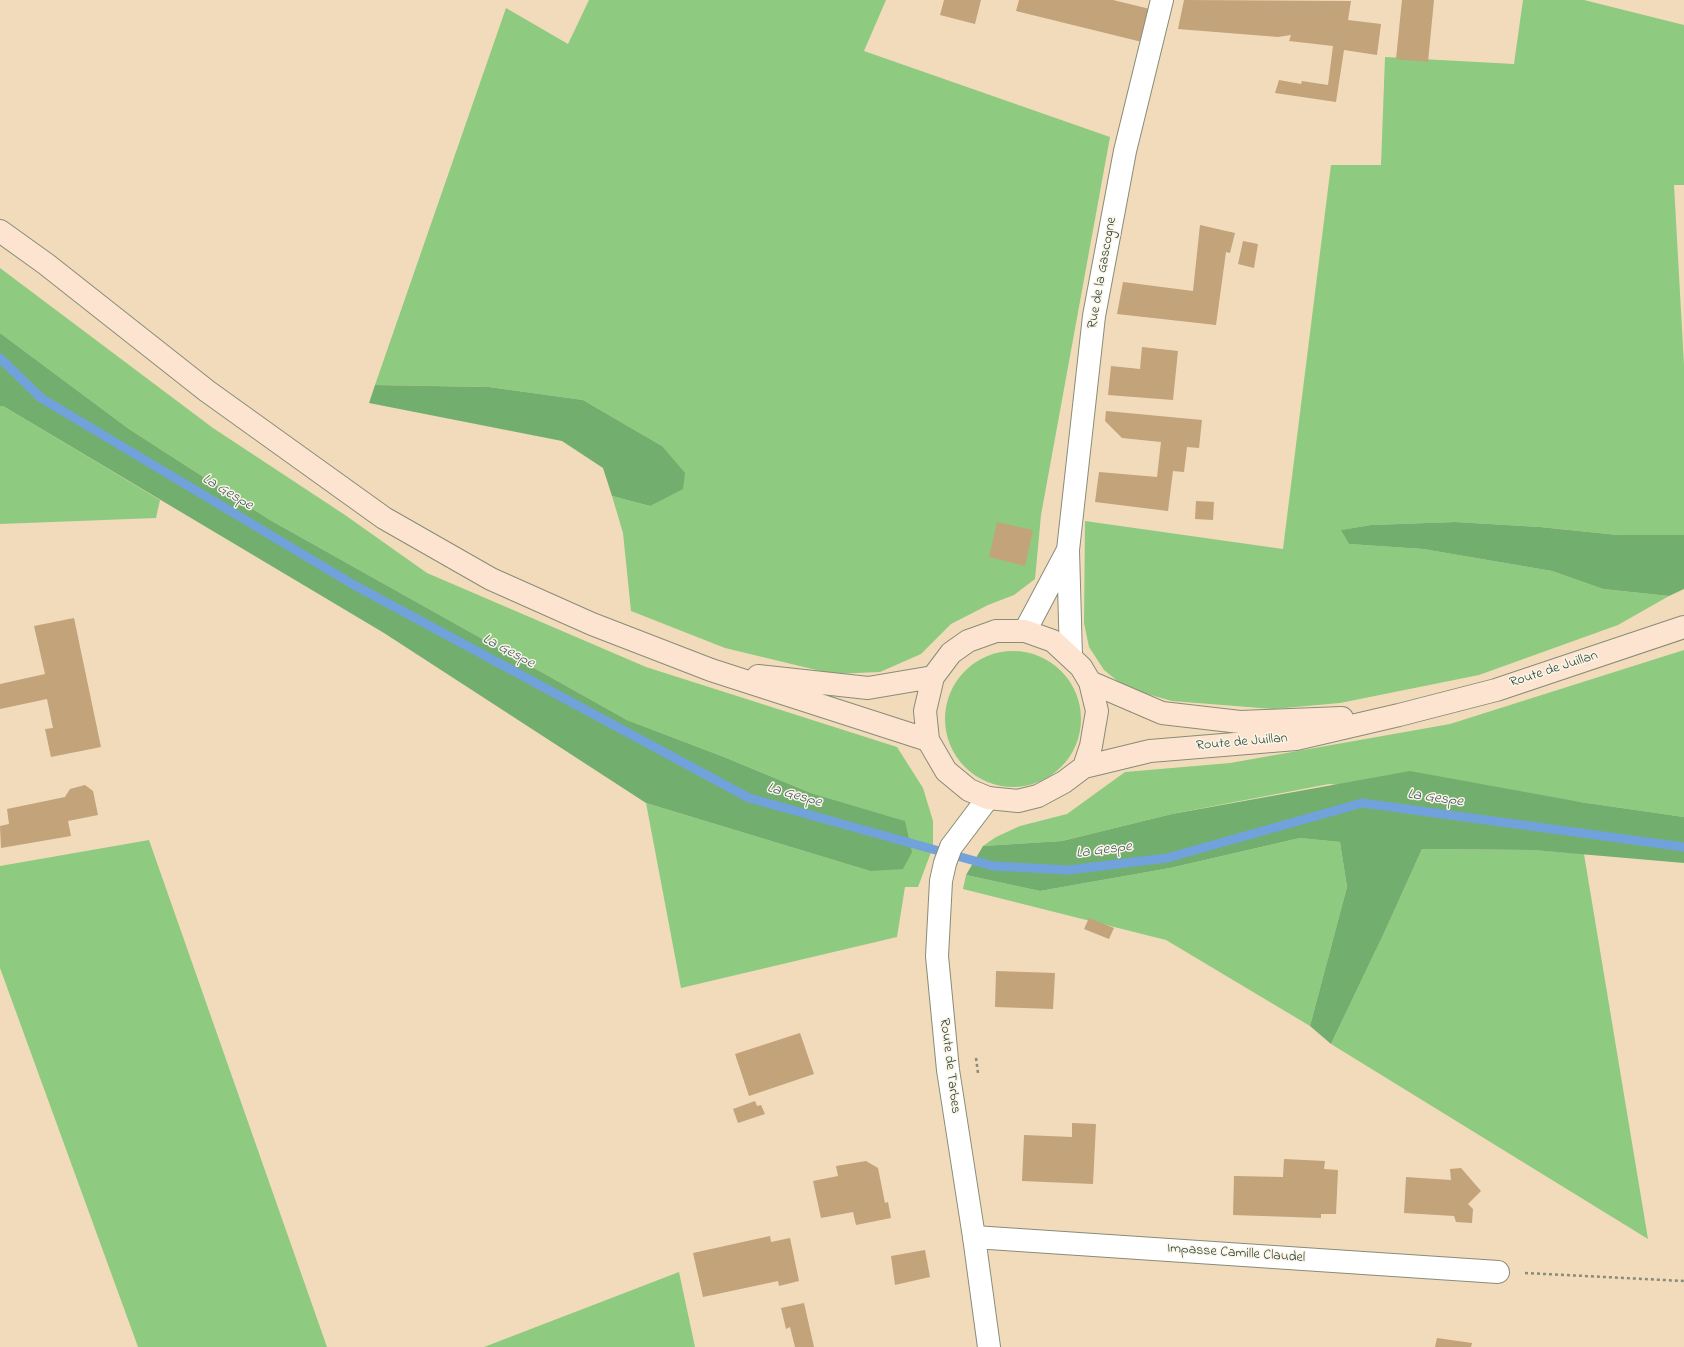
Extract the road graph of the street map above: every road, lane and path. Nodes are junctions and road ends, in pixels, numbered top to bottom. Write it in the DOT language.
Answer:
graph roads {
  1 [pos="1162,0"];
  2 [pos="0,231"];
  3 [pos="1068,550"];
  4 [pos="1684,627"];
  5 [pos="1025,631"];
  6 [pos="1071,657"];
  7 [pos="711,670"];
  8 [pos="933,677"];
  9 [pos="1090,682"];
  10 [pos="1399,715"];
  11 [pos="928,740"];
  12 [pos="1084,767"];
  13 [pos="988,798"];
  14 [pos="974,1237"];
  15 [pos="1498,1272"];
  16 [pos="1684,1281"];
  17 [pos="989,1347"];
  1 -- 3 [label="street, Rue de la Gascogne"];
  2 -- 7 [label="main road"];
  3 -- 5 [label="street, Rue de la Gascogne"];
  3 -- 6 [label="street, Rue de la Gascogne"];
  4 -- 10 [label="main road, Route de Juillan"];
  5 -- 6 [label="main road"];
  5 -- 8 [label="main road"];
  6 -- 9 [label="main road"];
  7 -- 8 [label="main road"];
  7 -- 11 [label="main road"];
  8 -- 11 [label="main road"];
  9 -- 10 [label="main road, Route de Juillan"];
  9 -- 12 [label="main road"];
  10 -- 12 [label="main road, Route de Juillan"];
  11 -- 13 [label="main road"];
  12 -- 13 [label="main road"];
  13 -- 14 [label="street, Route de Tarbes"];
  14 -- 15 [label="street, Impasse Camille Claudel"];
  14 -- 17 [label="street, Route de Tarbes"];
  15 -- 16 [label="path"];
}
